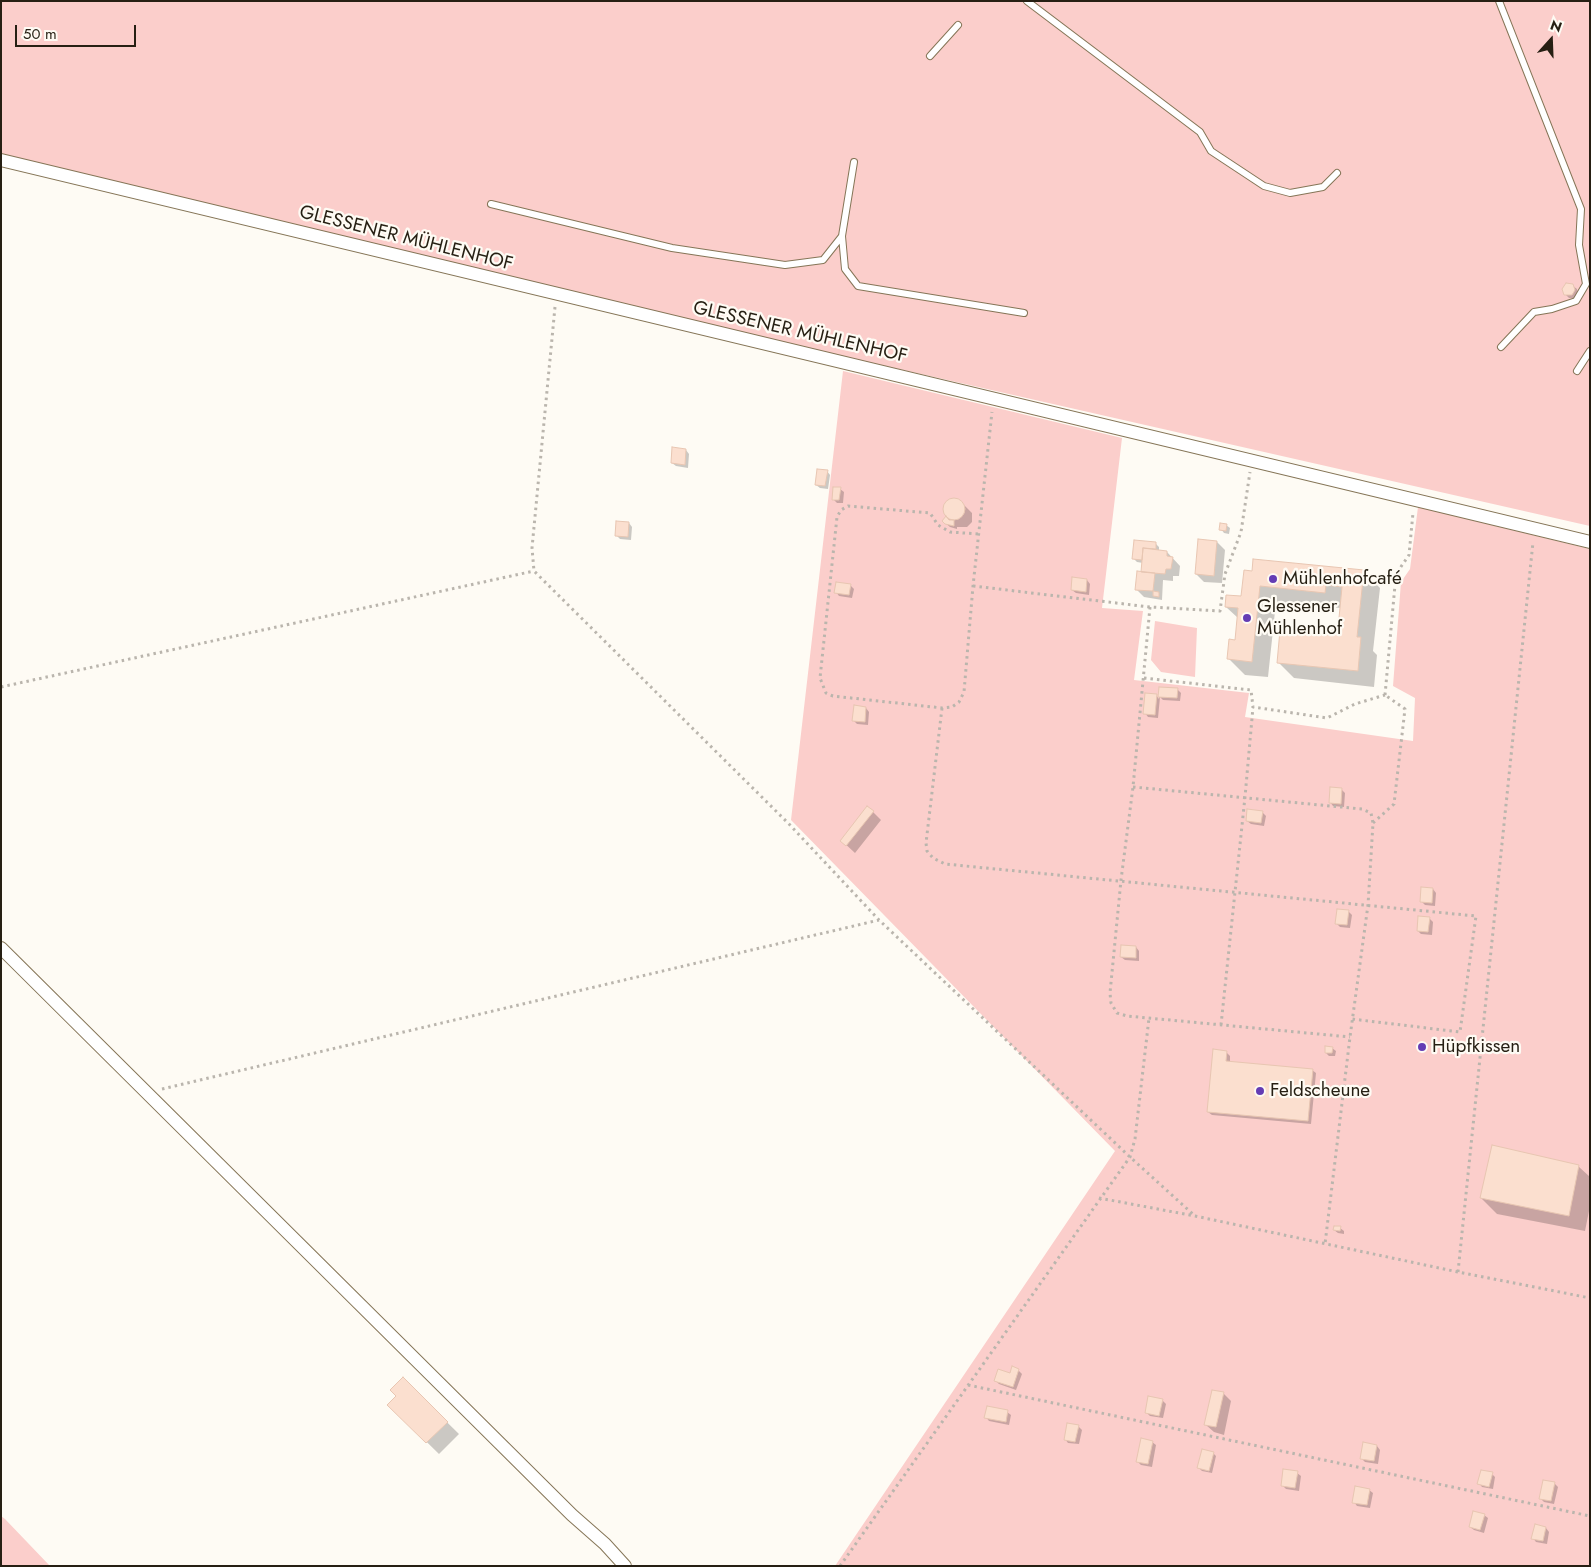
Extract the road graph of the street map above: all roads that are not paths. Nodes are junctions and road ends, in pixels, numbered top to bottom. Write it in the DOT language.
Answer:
graph roads {
  1 [pos="1027,1"];
  2 [pos="1499,1"];
  3 [pos="958,25"];
  4 [pos="930,56"];
  5 [pos="1,160"];
  6 [pos="854,162"];
  7 [pos="1337,173"];
  8 [pos="491,204"];
  9 [pos="842,236"];
  10 [pos="1024,313"];
  11 [pos="1501,347"];
  12 [pos="1590,351"];
  13 [pos="1577,371"];
  14 [pos="1590,542"];
  15 [pos="1,948"];
  16 [pos="622,1563"];
  1 -- 7 [label="lane"];
  2 -- 11 [label="lane"];
  3 -- 4 [label="lane"];
  5 -- 14 [label="street, GLESSENER MÜHLENHOF"];
  6 -- 9 [label="lane"];
  8 -- 9 [label="lane"];
  9 -- 10 [label="lane"];
  12 -- 13 [label="lane"];
  15 -- 16 [label="street"];
}
